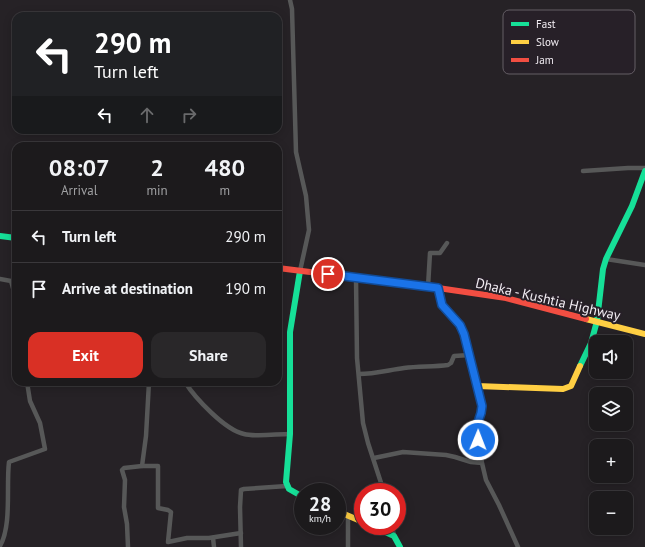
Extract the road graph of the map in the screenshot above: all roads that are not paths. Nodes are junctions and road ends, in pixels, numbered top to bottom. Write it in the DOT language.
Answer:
graph roads {
  1 [pos="290,0"];
  2 [pos="645,168"];
  3 [pos="583,171"];
  4 [pos="645,171"];
  5 [pos="0,236"];
  6 [pos="12,238"];
  7 [pos="447,243"];
  8 [pos="606,259"];
  9 [pos="645,265"];
  10 [pos="282,269"];
  11 [pos="300,271"];
  12 [pos="0,278"];
  13 [pos="356,278"];
  14 [pos="12,285"];
  15 [pos="428,287"];
  16 [pos="438,288"];
  17 [pos="597,321"];
  18 [pos="645,334"];
  19 [pos="470,355"];
  20 [pos="359,374"];
  21 [pos="28,386"];
  22 [pos="149,386"];
  23 [pos="188,386"];
  24 [pos="477,386"];
  25 [pos="290,434"];
  26 [pos="374,458"];
  27 [pos="482,463"];
  28 [pos="142,466"];
  29 [pos="381,483"];
  30 [pos="287,486"];
  31 [pos="294,492"];
  32 [pos="348,515"];
  33 [pos="354,518"];
  34 [pos="241,533"];
  35 [pos="394,536"];
  36 [pos="213,538"];
  37 [pos="0,546"];
  38 [pos="128,547"];
  39 [pos="214,547"];
  40 [pos="242,547"];
  41 [pos="348,547"];
  42 [pos="400,547"];
  43 [pos="518,547"];
  1 -- 11 [label="street"];
  2 -- 3 [label="street"];
  4 -- 8 [label="street"];
  5 -- 6 [label="street"];
  7 -- 15 [label="street"];
  8 -- 9 [label="street"];
  8 -- 17 [label="street"];
  10 -- 11 [label="street, Dhaka - Kushtia Highway"];
  11 -- 13 [label="street, Dhaka - Kushtia Highway"];
  11 -- 25 [label="street"];
  12 -- 14 [label="street"];
  13 -- 15 [label="street, Dhaka - Kushtia Highway"];
  13 -- 20 [label="street"];
  15 -- 16 [label="street, Dhaka - Kushtia Highway"];
  16 -- 17 [label="street, Dhaka - Kushtia Highway"];
  16 -- 19 [label="street"];
  17 -- 18 [label="street, Dhaka - Kushtia Highway"];
  17 -- 24 [label="street"];
  19 -- 20 [label="street"];
  19 -- 24 [label="street"];
  20 -- 26 [label="street"];
  21 -- 37 [label="street"];
  22 -- 28 [label="street"];
  23 -- 25 [label="street"];
  24 -- 27 [label="street"];
  25 -- 30 [label="street"];
  26 -- 27 [label="street"];
  26 -- 29 [label="street"];
  27 -- 43 [label="street"];
  28 -- 36 [label="street"];
  28 -- 38 [label="street"];
  30 -- 31 [label="street"];
  30 -- 34 [label="street"];
  32 -- 33 [label="street"];
  32 -- 41 [label="street"];
  34 -- 36 [label="street"];
  34 -- 40 [label="street"];
  35 -- 42 [label="street"];
  36 -- 39 [label="street"];
}
